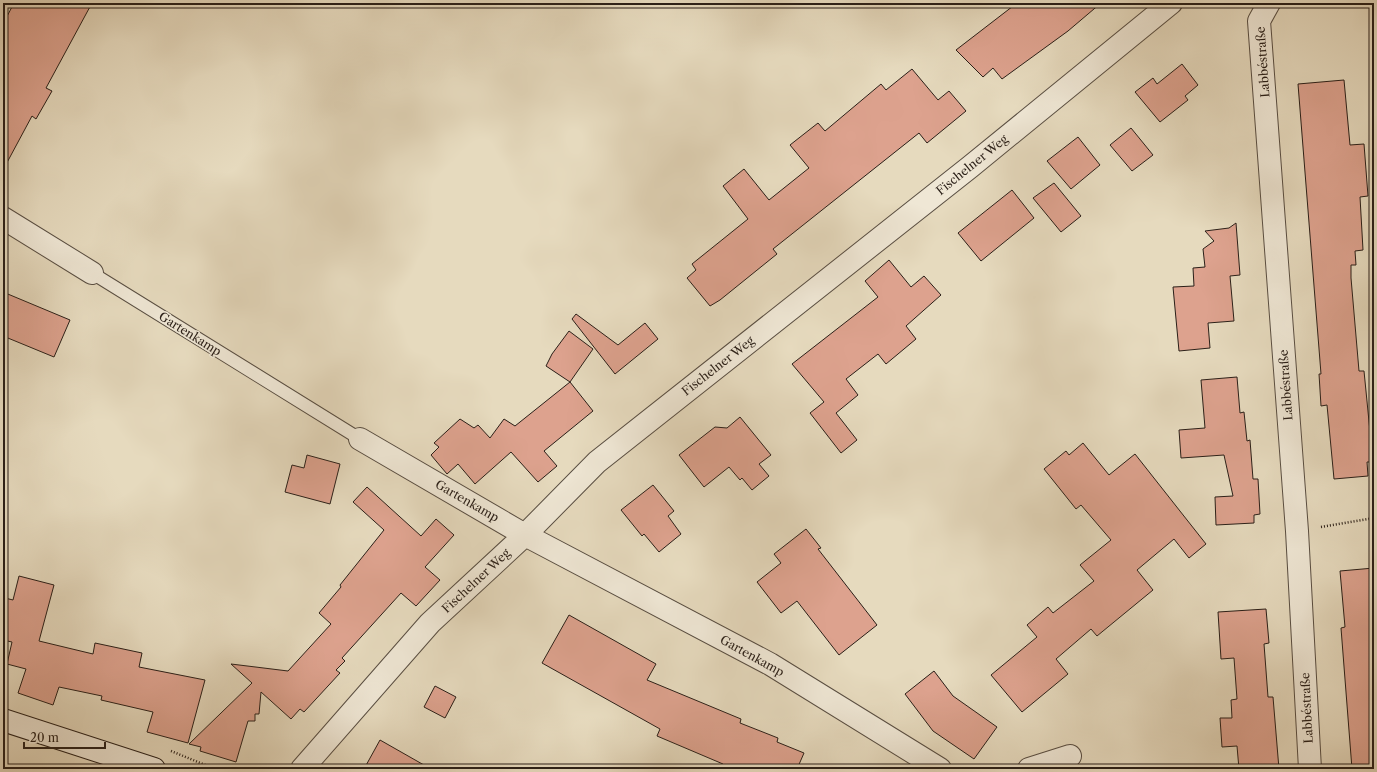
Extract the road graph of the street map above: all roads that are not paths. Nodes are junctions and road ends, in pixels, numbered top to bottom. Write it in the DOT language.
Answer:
graph roads {
  1 [pos="1171,3"];
  2 [pos="1269,3"];
  3 [pos="3,218"];
  4 [pos="92,273"];
  5 [pos="360,439"];
  6 [pos="525,535"];
  7 [pos="3,720"];
  8 [pos="1070,756"];
  9 [pos="154,769"];
  10 [pos="302,769"];
  11 [pos="940,769"];
  12 [pos="1029,769"];
  13 [pos="1310,769"];
  1 -- 6 [label="street, Fischelner Weg"];
  2 -- 13 [label="street, Labbéstraße"];
  3 -- 4 [label="street, Gartenkamp"];
  4 -- 5 [label="lane, Gartenkamp"];
  5 -- 6 [label="street, Gartenkamp"];
  6 -- 10 [label="street, Fischelner Weg"];
  6 -- 11 [label="street, Gartenkamp"];
  7 -- 9 [label="street"];
  8 -- 12 [label="street"];
}
